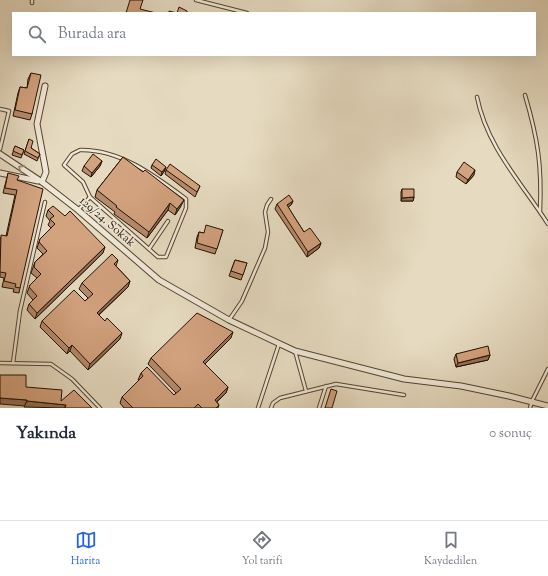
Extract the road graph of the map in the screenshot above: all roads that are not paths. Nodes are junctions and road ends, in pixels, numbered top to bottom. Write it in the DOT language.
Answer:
graph roads {
  1 [pos="196,0"];
  2 [pos="243,12"];
  3 [pos="45,86"];
  4 [pos="525,95"];
  5 [pos="477,97"];
  6 [pos="0,109"];
  7 [pos="0,149"];
  8 [pos="0,154"];
  9 [pos="0,173"];
  10 [pos="42,181"];
  11 [pos="90,197"];
  12 [pos="271,199"];
  13 [pos="45,202"];
  14 [pos="78,210"];
  15 [pos="540,211"];
  16 [pos="168,221"];
  17 [pos="548,224"];
  18 [pos="149,249"];
  19 [pos="229,320"];
  20 [pos="279,344"];
  21 [pos="295,351"];
  22 [pos="0,363"];
  23 [pos="13,363"];
  24 [pos="548,369"];
  25 [pos="326,386"];
  26 [pos="306,391"];
  27 [pos="404,395"];
  28 [pos="532,401"];
  29 [pos="548,406"];
  30 [pos="100,408"];
  31 [pos="258,408"];
  32 [pos="271,408"];
  33 [pos="319,408"];
  34 [pos="530,408"];
  1 -- 2 [label="lane"];
  3 -- 10 [label="street"];
  4 -- 15 [label="lane"];
  5 -- 15 [label="lane"];
  6 -- 7 [label="lane"];
  10 -- 8 [label="street, 129/24. Sokak, one-way"];
  9 -- 10 [label="street, 129/24. Sokak"];
  10 -- 14 [label="street, 129/24. Sokak"];
  11 -- 14 [label="lane"];
  11 -- 18 [label="lane"];
  11 -- 18 [label="lane"];
  12 -- 19 [label="lane"];
  13 -- 23 [label="lane"];
  14 -- 19 [label="street, 129/24. Sokak"];
  15 -- 17 [label="lane"];
  16 -- 18 [label="lane"];
  19 -- 20 [label="street, 129/24. Sokak"];
  20 -- 21 [label="street, 129/24. Sokak"];
  20 -- 31 [label="lane"];
  21 -- 26 [label="lane"];
  21 -- 28 [label="street, 129/24. Sokak"];
  22 -- 23 [label="lane"];
  23 -- 30 [label="lane"];
  24 -- 28 [label="lane"];
  25 -- 26 [label="lane"];
  25 -- 27 [label="lane"];
  25 -- 33 [label="lane"];
  26 -- 32 [label="lane"];
  28 -- 29 [label="street, 129/24. Sokak"];
  28 -- 34 [label="lane"];
}
